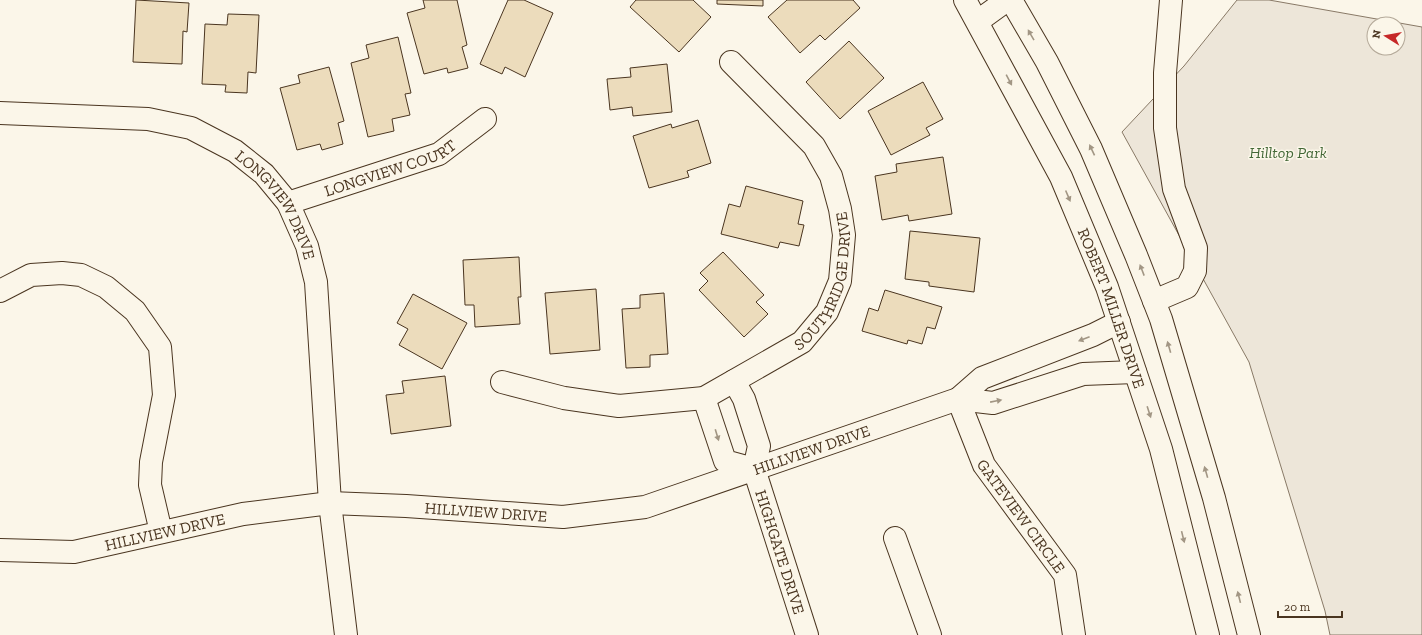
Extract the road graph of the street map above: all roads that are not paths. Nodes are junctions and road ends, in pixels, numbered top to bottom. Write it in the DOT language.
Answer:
graph roads {
  1 [pos="965,0"];
  2 [pos="1007,0"];
  3 [pos="1011,0"];
  4 [pos="1171,0"];
  5 [pos="978,21"];
  6 [pos="731,62"];
  7 [pos="0,113"];
  8 [pos="485,119"];
  9 [pos="288,203"];
  10 [pos="0,291"];
  11 [pos="1154,301"];
  12 [pos="1119,322"];
  13 [pos="1136,372"];
  14 [pos="734,381"];
  15 [pos="502,382"];
  16 [pos="704,398"];
  17 [pos="958,399"];
  18 [pos="754,469"];
  19 [pos="330,503"];
  20 [pos="161,532"];
  21 [pos="895,538"];
  22 [pos="0,550"];
  23 [pos="346,635"];
  24 [pos="807,635"];
  25 [pos="930,635"];
  26 [pos="1074,635"];
  27 [pos="1208,635"];
  28 [pos="1249,635"];
  1 -- 5 [label="street, ROBERT MILLER DRIVE"];
  2 -- 5 [label="street"];
  11 -- 3 [label="street, one-way"];
  4 -- 11 [label="street"];
  5 -- 12 [label="street, ROBERT MILLER DRIVE, one-way"];
  6 -- 14 [label="street, SOUTHRIDGE DRIVE"];
  7 -- 9 [label="street, LONGVIEW DRIVE"];
  8 -- 9 [label="street, LONGVIEW COURT"];
  9 -- 19 [label="street, LONGVIEW DRIVE"];
  10 -- 20 [label="street"];
  28 -- 11 [label="street, one-way"];
  12 -- 13 [label="street, ROBERT MILLER DRIVE"];
  12 -- 17 [label="street, one-way"];
  17 -- 13 [label="street, one-way"];
  13 -- 27 [label="street, ROBERT MILLER DRIVE, one-way"];
  14 -- 16 [label="street, SOUTHRIDGE DRIVE"];
  14 -- 18 [label="street"];
  15 -- 16 [label="street, SOUTHRIDGE DRIVE"];
  16 -- 18 [label="street, one-way"];
  17 -- 18 [label="street, HILLVIEW DRIVE"];
  17 -- 26 [label="street, GATEVIEW CIRCLE"];
  18 -- 19 [label="street, HILLVIEW DRIVE"];
  18 -- 24 [label="street, HIGHGATE DRIVE"];
  19 -- 20 [label="street, HILLVIEW DRIVE"];
  19 -- 23 [label="street, LONGVIEW DRIVE"];
  20 -- 22 [label="street, HILLVIEW DRIVE"];
  21 -- 25 [label="street"];
}
